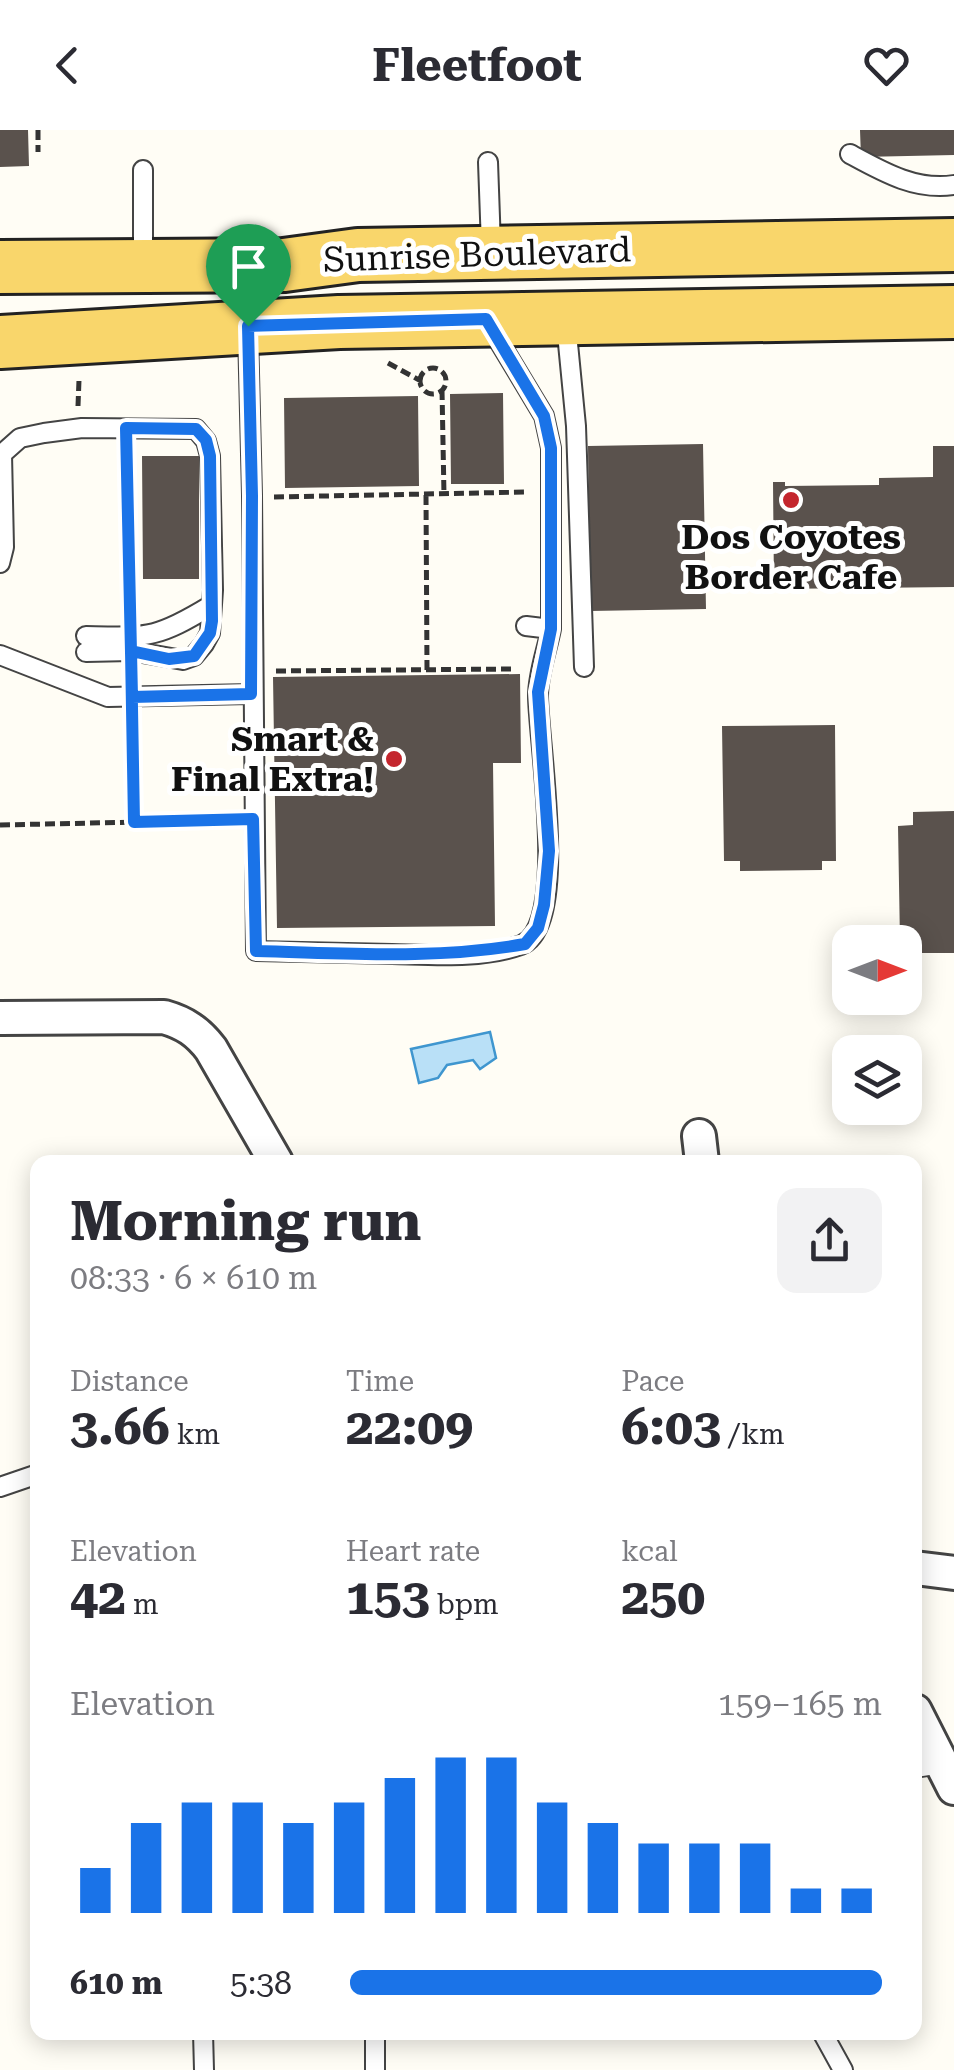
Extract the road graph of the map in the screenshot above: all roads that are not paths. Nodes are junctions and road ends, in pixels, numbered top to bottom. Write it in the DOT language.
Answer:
graph roads {
  1 [pos="850,154"];
  2 [pos="488,162"];
  3 [pos="142,170"];
  4 [pos="954,185"];
  5 [pos="954,246"];
  6 [pos="491,252"];
  7 [pos="0,267"];
  8 [pos="142,268"];
  9 [pos="954,312"];
  10 [pos="566,318"];
  11 [pos="486,319"];
  12 [pos="248,326"];
  13 [pos="0,342"];
  14 [pos="0,563"];
  15 [pos="210,606"];
  16 [pos="526,626"];
  17 [pos="551,629"];
  18 [pos="0,655"];
  19 [pos="584,667"];
  20 [pos="251,694"];
  21 [pos="0,1018"];
  22 [pos="272,1155"];
  23 [pos="30,1477"];
  24 [pos="0,1486"];
  25 [pos="922,1569"];
  26 [pos="954,1573"];
  27 [pos="922,1731"];
  28 [pos="937,1774"];
  29 [pos="203,2040"];
  30 [pos="375,2040"];
  31 [pos="826,2040"];
  32 [pos="204,2070"];
  33 [pos="375,2070"];
  34 [pos="843,2070"];
  1 -- 4 [label="lane"];
  2 -- 6 [label="lane"];
  3 -- 8 [label="lane"];
  5 -- 6 [label="main road, Sunrise Boulevard"];
  6 -- 8 [label="main road, Sunrise Boulevard"];
  7 -- 8 [label="main road, Sunrise Boulevard"];
  9 -- 10 [label="main road, Sunrise Boulevard"];
  10 -- 11 [label="main road, Sunrise Boulevard"];
  10 -- 19 [label="lane"];
  11 -- 12 [label="main road, Sunrise Boulevard"];
  11 -- 17 [label="lane"];
  12 -- 13 [label="main road, Sunrise Boulevard"];
  12 -- 20 [label="lane"];
  14 -- 15 [label="lane"];
  15 -- 15 [label="lane"];
  16 -- 17 [label="lane"];
  17 -- 20 [label="lane"];
  18 -- 20 [label="lane"];
  21 -- 22 [label="street"];
  23 -- 24 [label="lane"];
  25 -- 26 [label="street"];
  27 -- 28 [label="street"];
  29 -- 32 [label="lane"];
  30 -- 33 [label="lane"];
  31 -- 34 [label="lane"];
}
